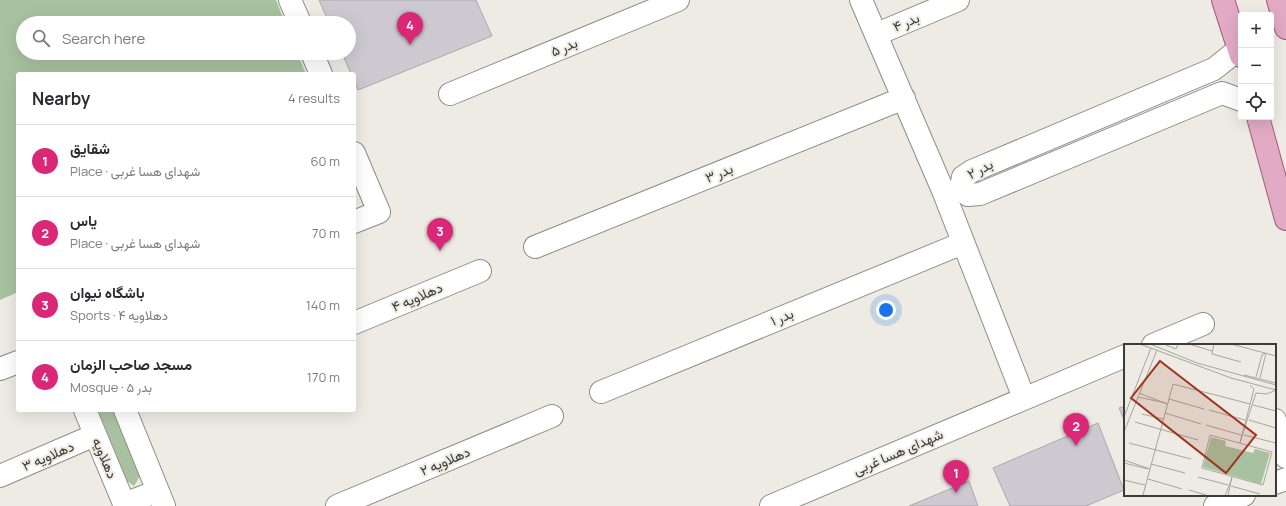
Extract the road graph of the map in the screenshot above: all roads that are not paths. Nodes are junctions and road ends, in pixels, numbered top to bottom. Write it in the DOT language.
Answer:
graph roads {
  1 [pos="290,0"];
  2 [pos="678,0"];
  3 [pos="861,0"];
  4 [pos="958,0"];
  5 [pos="1223,0"];
  6 [pos="1278,0"];
  7 [pos="297,16"];
  8 [pos="1286,28"];
  9 [pos="877,34"];
  10 [pos="1239,48"];
  11 [pos="1238,53"];
  12 [pos="315,60"];
  13 [pos="320,72"];
  14 [pos="450,94"];
  15 [pos="904,98"];
  16 [pos="1238,99"];
  17 [pos="1259,120"];
  18 [pos="1071,129"];
  19 [pos="1080,153"];
  20 [pos="356,158"];
  21 [pos="952,190"];
  22 [pos="1286,219"];
  23 [pos="356,221"];
  24 [pos="963,243"];
  25 [pos="535,247"];
  26 [pos="480,271"];
  27 [pos="356,322"];
  28 [pos="1203,324"];
  29 [pos="1155,344"];
  30 [pos="1124,356"];
  31 [pos="16,363"];
  32 [pos="0,369"];
  33 [pos="600,392"];
  34 [pos="1024,398"];
  35 [pos="86,412"];
  36 [pos="133,412"];
  37 [pos="552,416"];
  38 [pos="1276,423"];
  39 [pos="96,435"];
  40 [pos="1286,457"];
  41 [pos="0,476"];
  42 [pos="1286,479"];
  43 [pos="1276,483"];
  44 [pos="1241,496"];
  45 [pos="161,499"];
  46 [pos="125,505"];
  47 [pos="337,506"];
  48 [pos="771,506"];
  49 [pos="1215,506"];
  1 -- 7 [label="street"];
  2 -- 14 [label="street, بدر ۵"];
  3 -- 9 [label="street"];
  4 -- 9 [label="street, بدر ۴"];
  5 -- 10 [label="main road"];
  6 -- 8 [label="main road"];
  9 -- 15 [label="street"];
  11 -- 18 [label="street, بدر ۲"];
  12 -- 13 [label="street"];
  15 -- 21 [label="street"];
  15 -- 25 [label="street, بدر ۳"];
  16 -- 19 [label="street, بدر ۲"];
  17 -- 22 [label="main road"];
  18 -- 19 [label="street"];
  18 -- 21 [label="street, بدر ۲"];
  19 -- 21 [label="street, بدر ۲"];
  20 -- 23 [label="street"];
  21 -- 24 [label="street"];
  24 -- 33 [label="street, بدر ۱"];
  24 -- 34 [label="street"];
  26 -- 27 [label="street, دهلاویه ۴"];
  28 -- 29 [label="street"];
  30 -- 34 [label="street, شهدای هسا غربی"];
  31 -- 32 [label="street"];
  34 -- 48 [label="street, شهدای هسا غربی"];
  35 -- 39 [label="street, دهلاویه"];
  36 -- 45 [label="street"];
  37 -- 47 [label="street, دهلاویه ۲"];
  38 -- 40 [label="street"];
  39 -- 41 [label="street, دهلاویه ۳"];
  39 -- 46 [label="street, دهلاویه"];
  42 -- 43 [label="street"];
  44 -- 49 [label="street"];
  45 -- 46 [label="street"];
}
